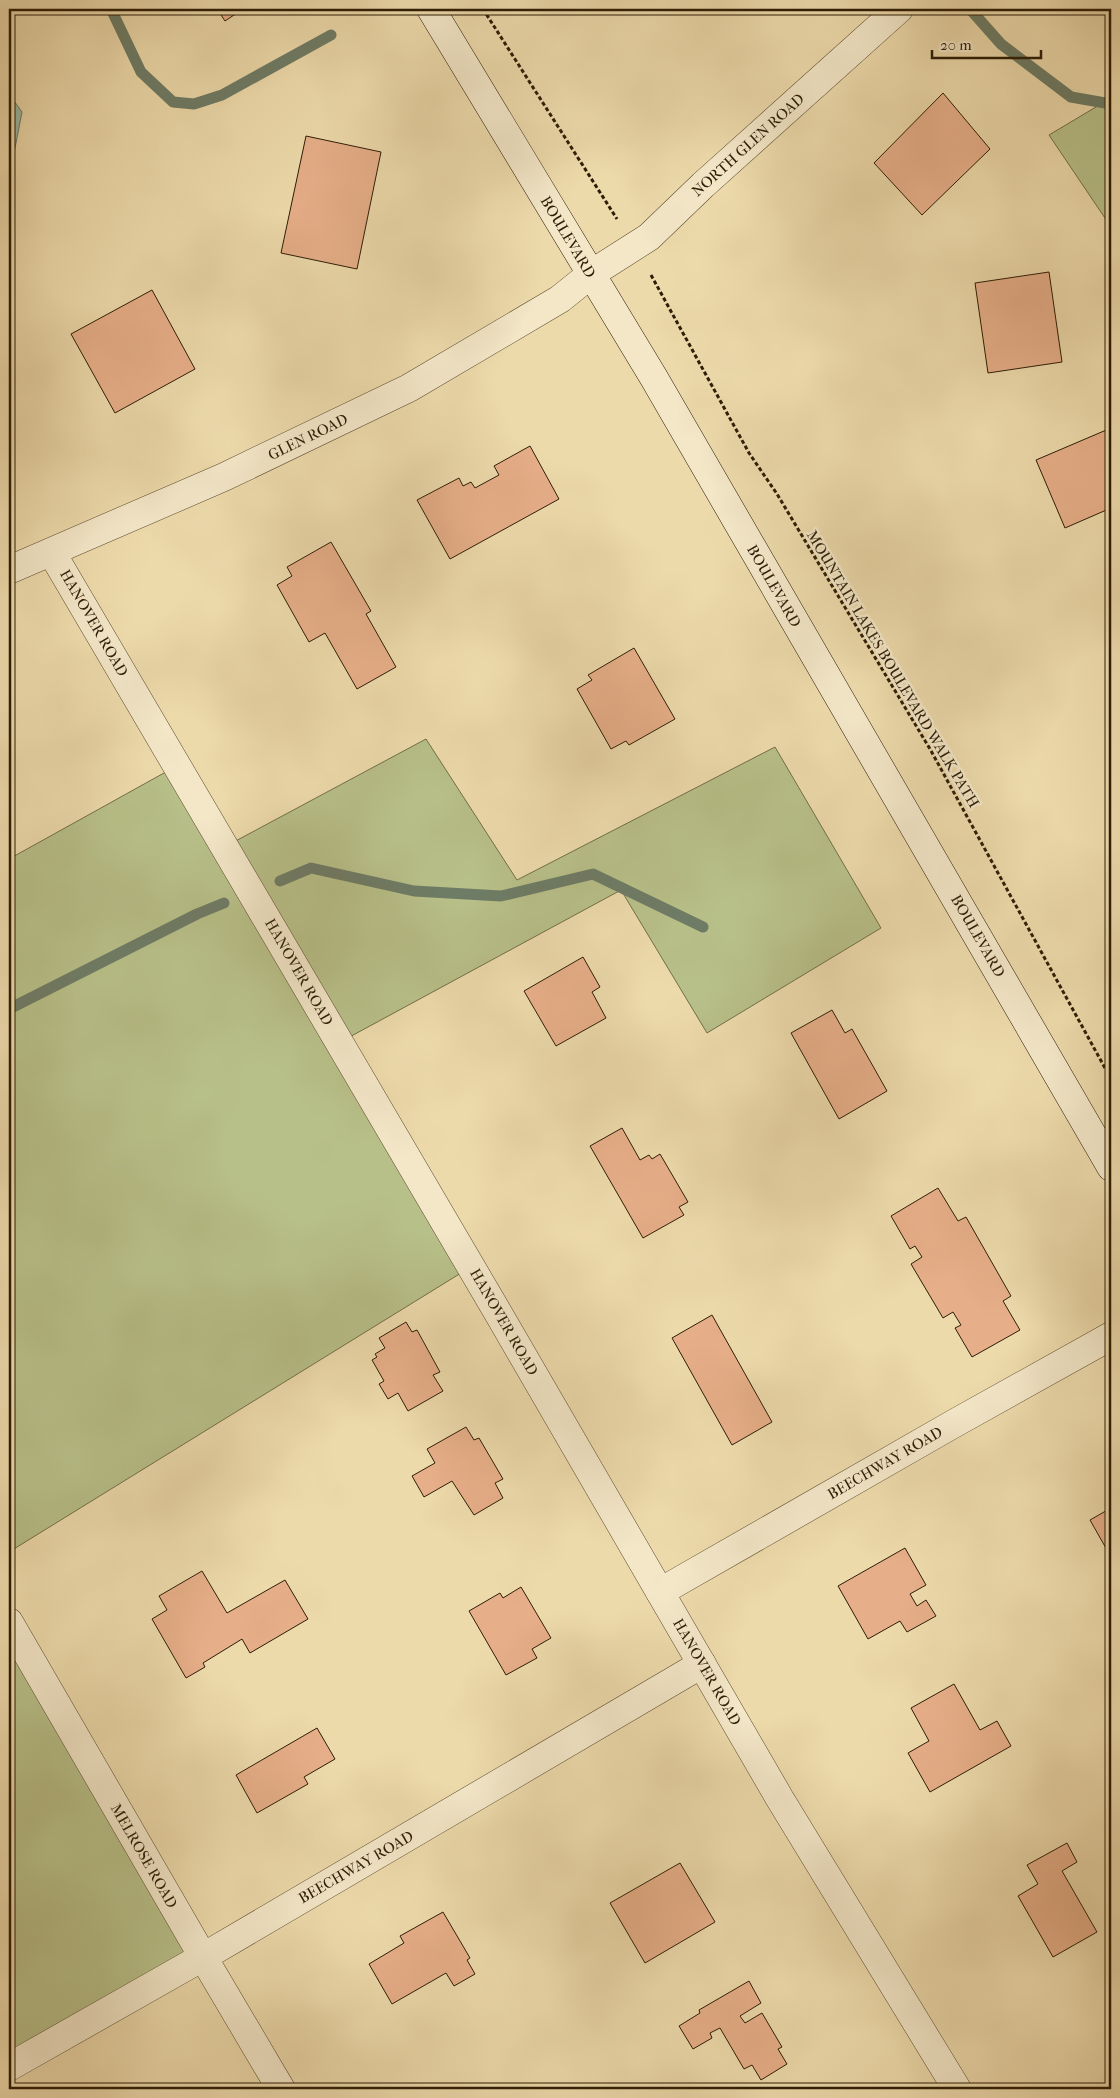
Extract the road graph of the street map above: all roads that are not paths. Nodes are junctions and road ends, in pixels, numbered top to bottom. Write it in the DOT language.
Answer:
graph roads {
  1 [pos="431,9"];
  2 [pos="899,9"];
  3 [pos="591,274"];
  4 [pos="52,553"];
  5 [pos="9,570"];
  6 [pos="1111,1167"];
  7 [pos="1111,1336"];
  8 [pos="660,1592"];
  9 [pos="9,1622"];
  10 [pos="702,1664"];
  11 [pos="203,1957"];
  12 [pos="9,2067"];
  13 [pos="282,2089"];
  14 [pos="957,2089"];
  1 -- 3 [label="street, BOULEVARD"];
  2 -- 3 [label="street, NORTH GLEN ROAD"];
  3 -- 4 [label="street, GLEN ROAD"];
  3 -- 6 [label="street, BOULEVARD"];
  4 -- 5 [label="street, GLEN ROAD"];
  4 -- 8 [label="street, HANOVER ROAD"];
  7 -- 8 [label="street, BEECHWAY ROAD"];
  8 -- 10 [label="street, HANOVER ROAD"];
  9 -- 11 [label="street, MELROSE ROAD"];
  10 -- 11 [label="street, BEECHWAY ROAD"];
  10 -- 14 [label="street, HANOVER ROAD"];
  11 -- 12 [label="street, BEECHWAY ROAD"];
  11 -- 13 [label="street, MELROSE ROAD"];
}
